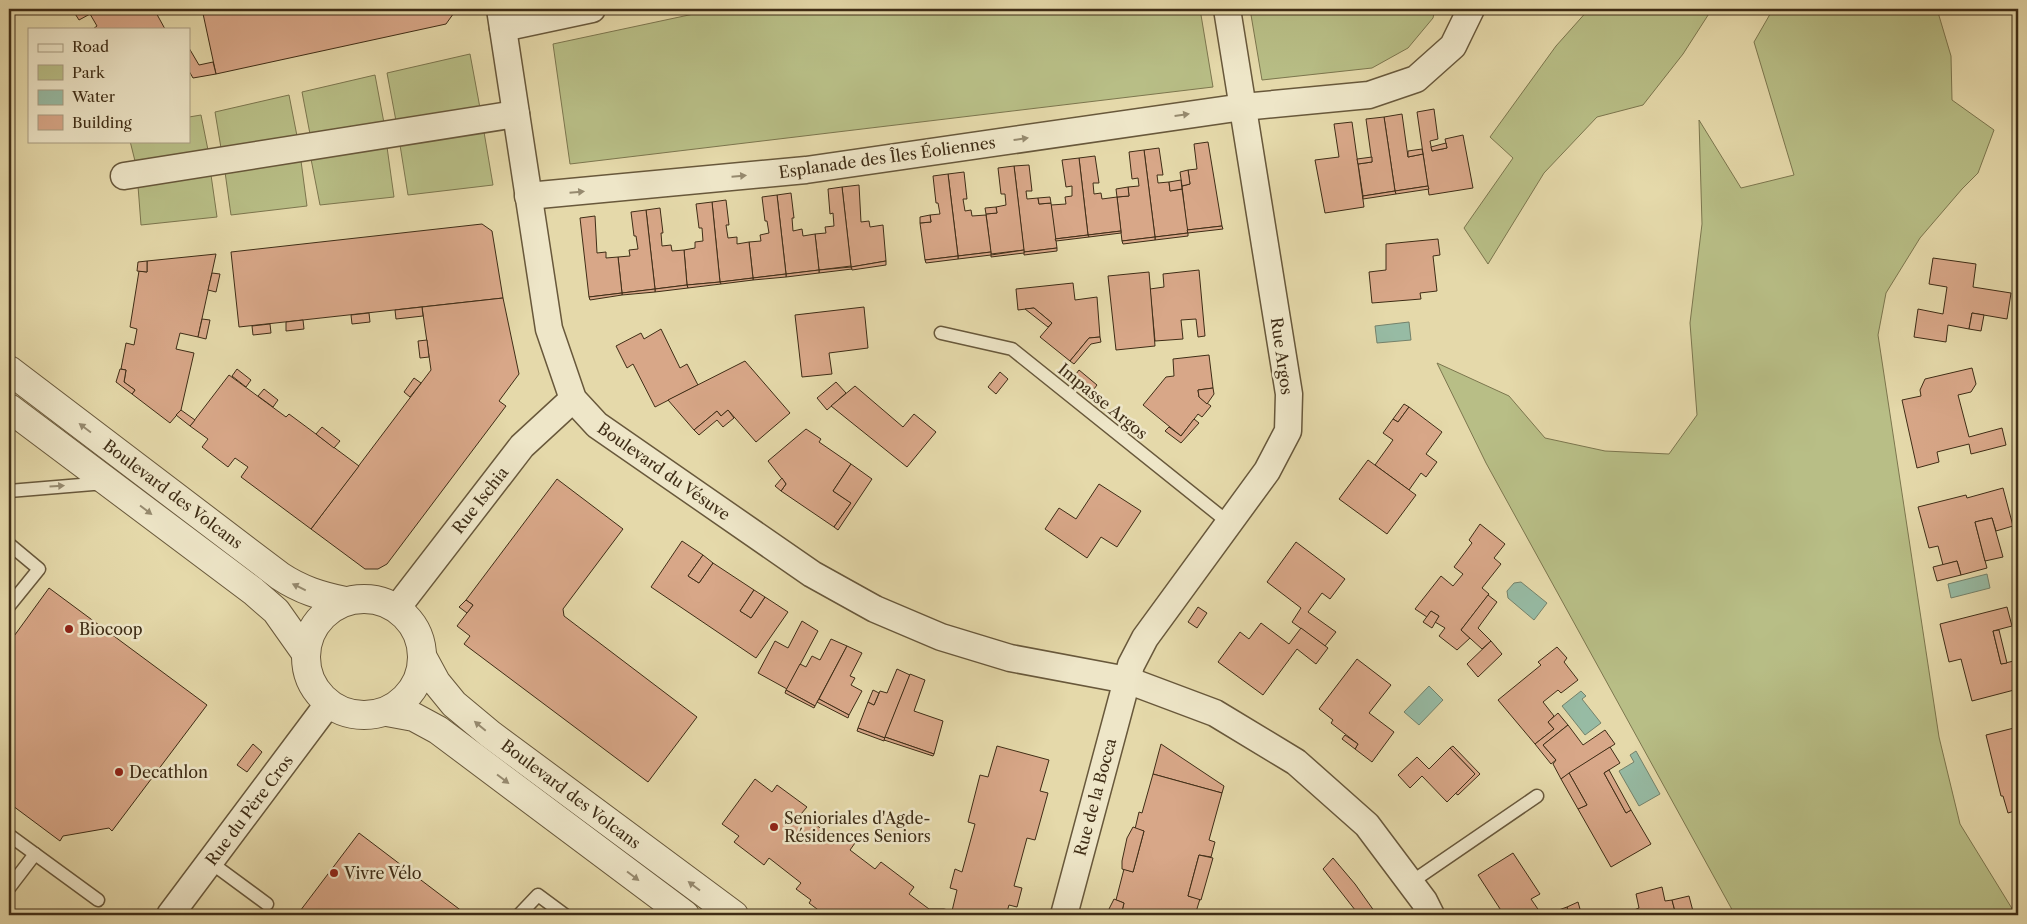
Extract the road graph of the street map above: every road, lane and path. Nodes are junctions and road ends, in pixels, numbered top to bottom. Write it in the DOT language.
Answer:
graph roads {
  1 [pos="592,9"];
  2 [pos="1226,9"];
  3 [pos="1471,9"];
  4 [pos="501,18"];
  5 [pos="1243,106"];
  6 [pos="516,114"];
  7 [pos="124,176"];
  8 [pos="528,196"];
  9 [pos="941,333"];
  10 [pos="9,370"];
  11 [pos="573,399"];
  12 [pos="9,408"];
  13 [pos="112,485"];
  14 [pos="9,491"];
  15 [pos="1229,523"];
  16 [pos="9,544"];
  17 [pos="345,601"];
  18 [pos="9,606"];
  19 [pos="397,608"];
  20 [pos="306,652"];
  21 [pos="423,658"];
  22 [pos="1127,680"];
  23 [pos="328,704"];
  24 [pos="387,712"];
  25 [pos="1537,796"];
  26 [pos="9,835"];
  27 [pos="35,854"];
  28 [pos="210,862"];
  29 [pos="1410,883"];
  30 [pos="9,888"];
  31 [pos="98,900"];
  32 [pos="267,904"];
  33 [pos="170,915"];
  34 [pos="519,915"];
  35 [pos="565,915"];
  36 [pos="685,915"];
  37 [pos="734,915"];
  38 [pos="1064,915"];
  39 [pos="1431,915"];
  1 -- 4 [label="street"];
  2 -- 5 [label="street"];
  3 -- 5 [label="street, Esplanade des Îles Éoliennes"];
  4 -- 6 [label="street, Boulevard du Vésuve"];
  8 -- 5 [label="street, Esplanade des Îles Éoliennes, one-way"];
  5 -- 15 [label="street, Rue Argos"];
  6 -- 7 [label="street"];
  6 -- 8 [label="street, Boulevard du Vésuve"];
  8 -- 11 [label="street, Boulevard du Vésuve"];
  9 -- 15 [label="lane, Impasse Argos"];
  17 -- 10 [label="street, Boulevard des Volcans, one-way"];
  11 -- 19 [label="street, Rue Ischia"];
  11 -- 22 [label="street, Boulevard du Vésuve"];
  12 -- 13 [label="street, Boulevard des Volcans"];
  14 -- 13 [label="lane, one-way"];
  13 -- 20 [label="street, Boulevard des Volcans, one-way"];
  15 -- 22 [label="street, Rue Argos"];
  16 -- 18 [label="lane"];
  17 -- 19 [label="street"];
  17 -- 20 [label="street"];
  19 -- 21 [label="street"];
  20 -- 23 [label="street"];
  21 -- 24 [label="street"];
  37 -- 21 [label="street, Boulevard des Volcans, one-way"];
  22 -- 29 [label="street, Boulevard du Vésuve"];
  22 -- 38 [label="street, Rue de la Bocca"];
  23 -- 24 [label="street"];
  23 -- 28 [label="street, Rue du Père Cros"];
  24 -- 36 [label="street, Boulevard des Volcans, one-way"];
  25 -- 29 [label="lane"];
  26 -- 27 [label="lane"];
  27 -- 30 [label="lane"];
  27 -- 31 [label="lane"];
  28 -- 32 [label="lane"];
  28 -- 33 [label="street, Rue du Père Cros"];
  29 -- 39 [label="street, Boulevard du Vésuve"];
  34 -- 35 [label="lane"];
}
